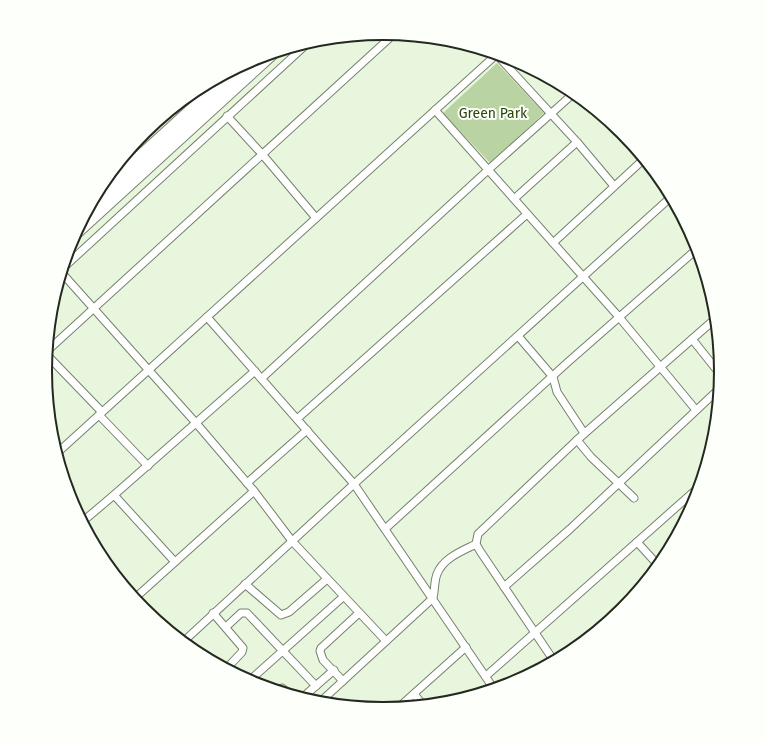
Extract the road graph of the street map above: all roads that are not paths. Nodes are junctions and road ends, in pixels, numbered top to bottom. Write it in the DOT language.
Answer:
graph roads {
  1 [pos="387,40"];
  2 [pos="300,50"];
  3 [pos="491,59"];
  4 [pos="261,63"];
  5 [pos="505,63"];
  6 [pos="569,98"];
  7 [pos="190,102"];
  8 [pos="435,110"];
  9 [pos="551,114"];
  10 [pos="227,116"];
  11 [pos="577,142"];
  12 [pos="262,154"];
  13 [pos="640,163"];
  14 [pos="488,170"];
  15 [pos="110,183"];
  16 [pos="614,186"];
  17 [pos="514,199"];
  18 [pos="667,202"];
  19 [pos="527,214"];
  20 [pos="316,218"];
  21 [pos="88,221"];
  22 [pos="553,243"];
  23 [pos="692,254"];
  24 [pos="70,261"];
  25 [pos="65,277"];
  26 [pos="583,277"];
  27 [pos="94,309"];
  28 [pos="207,317"];
  29 [pos="619,318"];
  30 [pos="710,323"];
  31 [pos="518,336"];
  32 [pos="692,339"];
  33 [pos="52,347"];
  34 [pos="52,360"];
  35 [pos="714,366"];
  36 [pos="662,367"];
  37 [pos="149,369"];
  38 [pos="255,371"];
  39 [pos="553,377"];
  40 [pos="262,378"];
  41 [pos="713,395"];
  42 [pos="696,410"];
  43 [pos="100,414"];
  44 [pos="297,419"];
  45 [pos="196,422"];
  46 [pos="307,430"];
  47 [pos="584,433"];
  48 [pos="577,440"];
  49 [pos="61,449"];
  50 [pos="148,466"];
  51 [pos="247,483"];
  52 [pos="620,483"];
  53 [pos="354,484"];
  54 [pos="254,491"];
  55 [pos="114,495"];
  56 [pos="689,496"];
  57 [pos="634,498"];
  58 [pos="87,518"];
  59 [pos="385,529"];
  60 [pos="292,541"];
  61 [pos="637,542"];
  62 [pos="476,544"];
  63 [pos="654,561"];
  64 [pos="175,562"];
  65 [pos="327,579"];
  66 [pos="245,584"];
  67 [pos="504,587"];
  68 [pos="138,594"];
  69 [pos="343,597"];
  70 [pos="432,598"];
  71 [pos="359,613"];
  72 [pos="213,614"];
  73 [pos="226,627"];
  74 [pos="535,632"];
  75 [pos="187,638"];
  76 [pos="386,641"];
  77 [pos="466,647"];
  78 [pos="283,651"];
  79 [pos="551,656"];
  80 [pos="230,665"];
  81 [pos="334,670"];
  82 [pos="254,676"];
  83 [pos="486,676"];
  84 [pos="343,681"];
  85 [pos="491,683"];
  86 [pos="316,686"];
  87 [pos="307,693"];
  88 [pos="414,694"];
  89 [pos="325,697"];
  90 [pos="419,700"];
  91 [pos="406,701"];
  1 -- 12 [label="street"];
  2 -- 10 [label="street"];
  3 -- 8 [label="street"];
  4 -- 21 [label="highway"];
  5 -- 9 [label="street"];
  6 -- 9 [label="street"];
  7 -- 15 [label="highway"];
  8 -- 14 [label="street"];
  8 -- 20 [label="street"];
  9 -- 11 [label="street"];
  9 -- 14 [label="street"];
  10 -- 12 [label="street"];
  10 -- 24 [label="street"];
  11 -- 16 [label="street"];
  11 -- 17 [label="street"];
  12 -- 20 [label="street"];
  12 -- 27 [label="street"];
  13 -- 16 [label="street"];
  14 -- 17 [label="street"];
  14 -- 40 [label="street"];
  16 -- 22 [label="street"];
  17 -- 19 [label="street"];
  18 -- 26 [label="street"];
  19 -- 22 [label="street"];
  19 -- 44 [label="street"];
  20 -- 28 [label="street"];
  22 -- 26 [label="street"];
  23 -- 29 [label="street"];
  25 -- 27 [label="street"];
  26 -- 29 [label="street"];
  26 -- 31 [label="street"];
  27 -- 33 [label="street"];
  27 -- 37 [label="street"];
  28 -- 37 [label="street"];
  28 -- 38 [label="street"];
  29 -- 36 [label="street"];
  29 -- 39 [label="street"];
  30 -- 32 [label="street"];
  31 -- 39 [label="street"];
  31 -- 53 [label="street"];
  32 -- 35 [label="street"];
  32 -- 36 [label="street"];
  34 -- 43 [label="street"];
  36 -- 42 [label="street"];
  36 -- 47 [label="street"];
  37 -- 43 [label="street"];
  37 -- 45 [label="street"];
  38 -- 40 [label="street"];
  38 -- 45 [label="street"];
  39 -- 47 [label="street"];
  39 -- 59 [label="street"];
  40 -- 44 [label="street"];
  41 -- 42 [label="street"];
  42 -- 52 [label="street"];
  43 -- 49 [label="street"];
  43 -- 50 [label="street"];
  44 -- 46 [label="street"];
  45 -- 50 [label="street"];
  45 -- 51 [label="street"];
  46 -- 51 [label="street"];
  46 -- 53 [label="street"];
  47 -- 48 [label="street"];
  48 -- 52 [label="street"];
  48 -- 62 [label="street"];
  50 -- 55 [label="street"];
  51 -- 54 [label="street"];
  52 -- 57 [label="street"];
  52 -- 67 [label="street"];
  53 -- 59 [label="street"];
  53 -- 60 [label="street"];
  54 -- 60 [label="street"];
  54 -- 64 [label="street"];
  55 -- 58 [label="street"];
  55 -- 64 [label="street"];
  56 -- 61 [label="street"];
  59 -- 70 [label="street"];
  60 -- 65 [label="street"];
  60 -- 66 [label="street"];
  61 -- 63 [label="street"];
  61 -- 74 [label="street"];
  62 -- 67 [label="street"];
  62 -- 70 [label="street"];
  64 -- 68 [label="street"];
  65 -- 66 [label="street"];
  65 -- 69 [label="street"];
  66 -- 72 [label="street"];
  67 -- 74 [label="street"];
  69 -- 71 [label="street"];
  69 -- 78 [label="street"];
  70 -- 76 [label="street"];
  70 -- 77 [label="street"];
  71 -- 76 [label="street"];
  71 -- 81 [label="street"];
  72 -- 73 [label="street"];
  72 -- 75 [label="street"];
  73 -- 78 [label="street"];
  73 -- 80 [label="street"];
  74 -- 79 [label="street"];
  74 -- 83 [label="street"];
  76 -- 84 [label="street"];
  77 -- 83 [label="street"];
  77 -- 88 [label="street"];
  78 -- 82 [label="street"];
  78 -- 86 [label="street"];
  81 -- 84 [label="street"];
  81 -- 86 [label="street"];
  83 -- 85 [label="street"];
  84 -- 89 [label="street"];
  86 -- 87 [label="street"];
  88 -- 90 [label="street"];
  88 -- 91 [label="street"];
}
